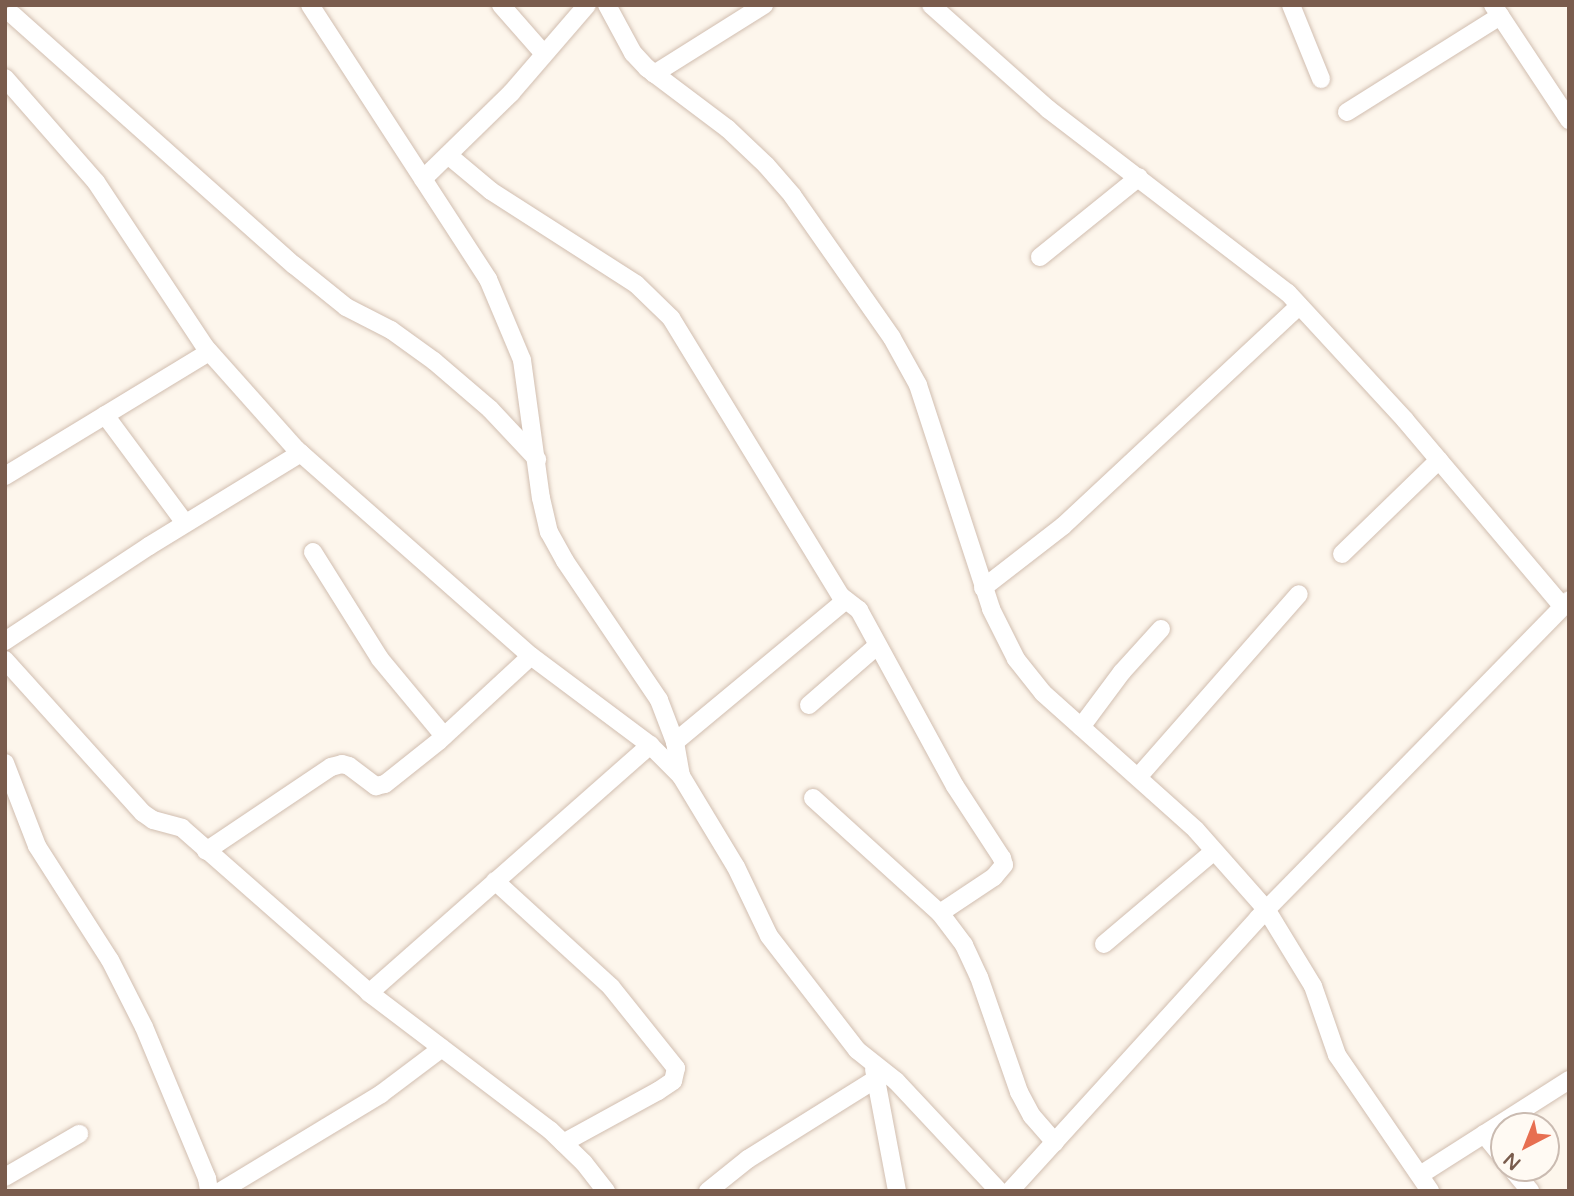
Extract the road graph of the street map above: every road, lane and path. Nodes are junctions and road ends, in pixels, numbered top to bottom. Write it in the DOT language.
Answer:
graph roads {
  1 [pos="310,5"];
  2 [pos="501,5"];
  3 [pos="587,5"];
  4 [pos="607,5"];
  5 [pos="764,5"];
  6 [pos="931,5"];
  7 [pos="1291,5"];
  8 [pos="1497,11"];
  9 [pos="15,14"];
  10 [pos="544,54"];
  11 [pos="654,74"];
  12 [pos="1321,79"];
  13 [pos="7,82"];
  14 [pos="1347,112"];
  15 [pos="1569,120"];
  16 [pos="448,155"];
  17 [pos="1139,177"];
  18 [pos="423,179"];
  19 [pos="1040,257"];
  20 [pos="1299,306"];
  21 [pos="209,352"];
  22 [pos="105,415"];
  23 [pos="300,453"];
  24 [pos="537,459"];
  25 [pos="1439,460"];
  26 [pos="5,476"];
  27 [pos="185,523"];
  28 [pos="313,552"];
  29 [pos="1342,554"];
  30 [pos="983,587"];
  31 [pos="1299,594"];
  32 [pos="846,600"];
  33 [pos="1566,603"];
  34 [pos="1161,629"];
  35 [pos="5,641"];
  36 [pos="878,645"];
  37 [pos="531,656"];
  38 [pos="5,660"];
  39 [pos="809,705"];
  40 [pos="1081,727"];
  41 [pos="444,736"];
  42 [pos="675,742"];
  43 [pos="650,745"];
  44 [pos="5,763"];
  45 [pos="681,776"];
  46 [pos="1139,776"];
  47 [pos="813,798"];
  48 [pos="206,851"];
  49 [pos="1214,851"];
  50 [pos="495,881"];
  51 [pos="1266,909"];
  52 [pos="940,913"];
  53 [pos="1104,944"];
  54 [pos="369,993"];
  55 [pos="442,1048"];
  56 [pos="874,1071"];
  57 [pos="1569,1080"];
  58 [pos="79,1134"];
  59 [pos="1484,1134"];
  60 [pos="1055,1142"];
  61 [pos="1490,1142"];
  62 [pos="563,1143"];
  63 [pos="1420,1175"];
  64 [pos="5,1177"];
  65 [pos="209,1191"];
  66 [pos="221,1191"];
  67 [pos="606,1191"];
  68 [pos="708,1191"];
  69 [pos="898,1191"];
  70 [pos="999,1191"];
  71 [pos="1010,1191"];
  72 [pos="1430,1191"];
  1 -- 18 [label="street"];
  2 -- 10 [label="street"];
  3 -- 10 [label="street"];
  4 -- 11 [label="street"];
  5 -- 11 [label="street"];
  6 -- 17 [label="street"];
  7 -- 12 [label="street"];
  8 -- 14 [label="street"];
  8 -- 15 [label="street"];
  9 -- 24 [label="street"];
  10 -- 16 [label="street"];
  11 -- 30 [label="street"];
  13 -- 21 [label="street"];
  16 -- 18 [label="street"];
  16 -- 32 [label="street"];
  17 -- 19 [label="street"];
  17 -- 20 [label="street"];
  18 -- 24 [label="street"];
  20 -- 25 [label="street"];
  20 -- 30 [label="street"];
  21 -- 22 [label="street"];
  21 -- 23 [label="street"];
  22 -- 26 [label="street"];
  22 -- 27 [label="street"];
  23 -- 27 [label="street"];
  23 -- 37 [label="street"];
  24 -- 42 [label="street"];
  25 -- 29 [label="street"];
  25 -- 33 [label="street"];
  27 -- 35 [label="street"];
  28 -- 41 [label="street"];
  30 -- 40 [label="street"];
  31 -- 46 [label="street"];
  32 -- 36 [label="street"];
  32 -- 42 [label="street"];
  33 -- 51 [label="street"];
  34 -- 40 [label="street"];
  36 -- 39 [label="street"];
  36 -- 52 [label="street"];
  37 -- 41 [label="street"];
  37 -- 43 [label="street"];
  38 -- 48 [label="street"];
  40 -- 46 [label="street"];
  41 -- 48 [label="street"];
  42 -- 45 [label="street"];
  43 -- 45 [label="street"];
  43 -- 50 [label="street"];
  44 -- 65 [label="street"];
  45 -- 56 [label="street"];
  46 -- 49 [label="street"];
  47 -- 52 [label="street"];
  48 -- 54 [label="street"];
  49 -- 51 [label="street"];
  49 -- 53 [label="street"];
  50 -- 54 [label="street"];
  50 -- 62 [label="street"];
  51 -- 60 [label="street"];
  51 -- 63 [label="street"];
  52 -- 60 [label="street"];
  54 -- 55 [label="street"];
  55 -- 62 [label="street"];
  55 -- 66 [label="street"];
  56 -- 68 [label="street"];
  56 -- 69 [label="street"];
  56 -- 70 [label="street"];
  57 -- 59 [label="street"];
  58 -- 64 [label="street"];
  59 -- 61 [label="street"];
  59 -- 63 [label="street"];
  60 -- 71 [label="street"];
  62 -- 67 [label="street"];
  63 -- 72 [label="street"];
}
